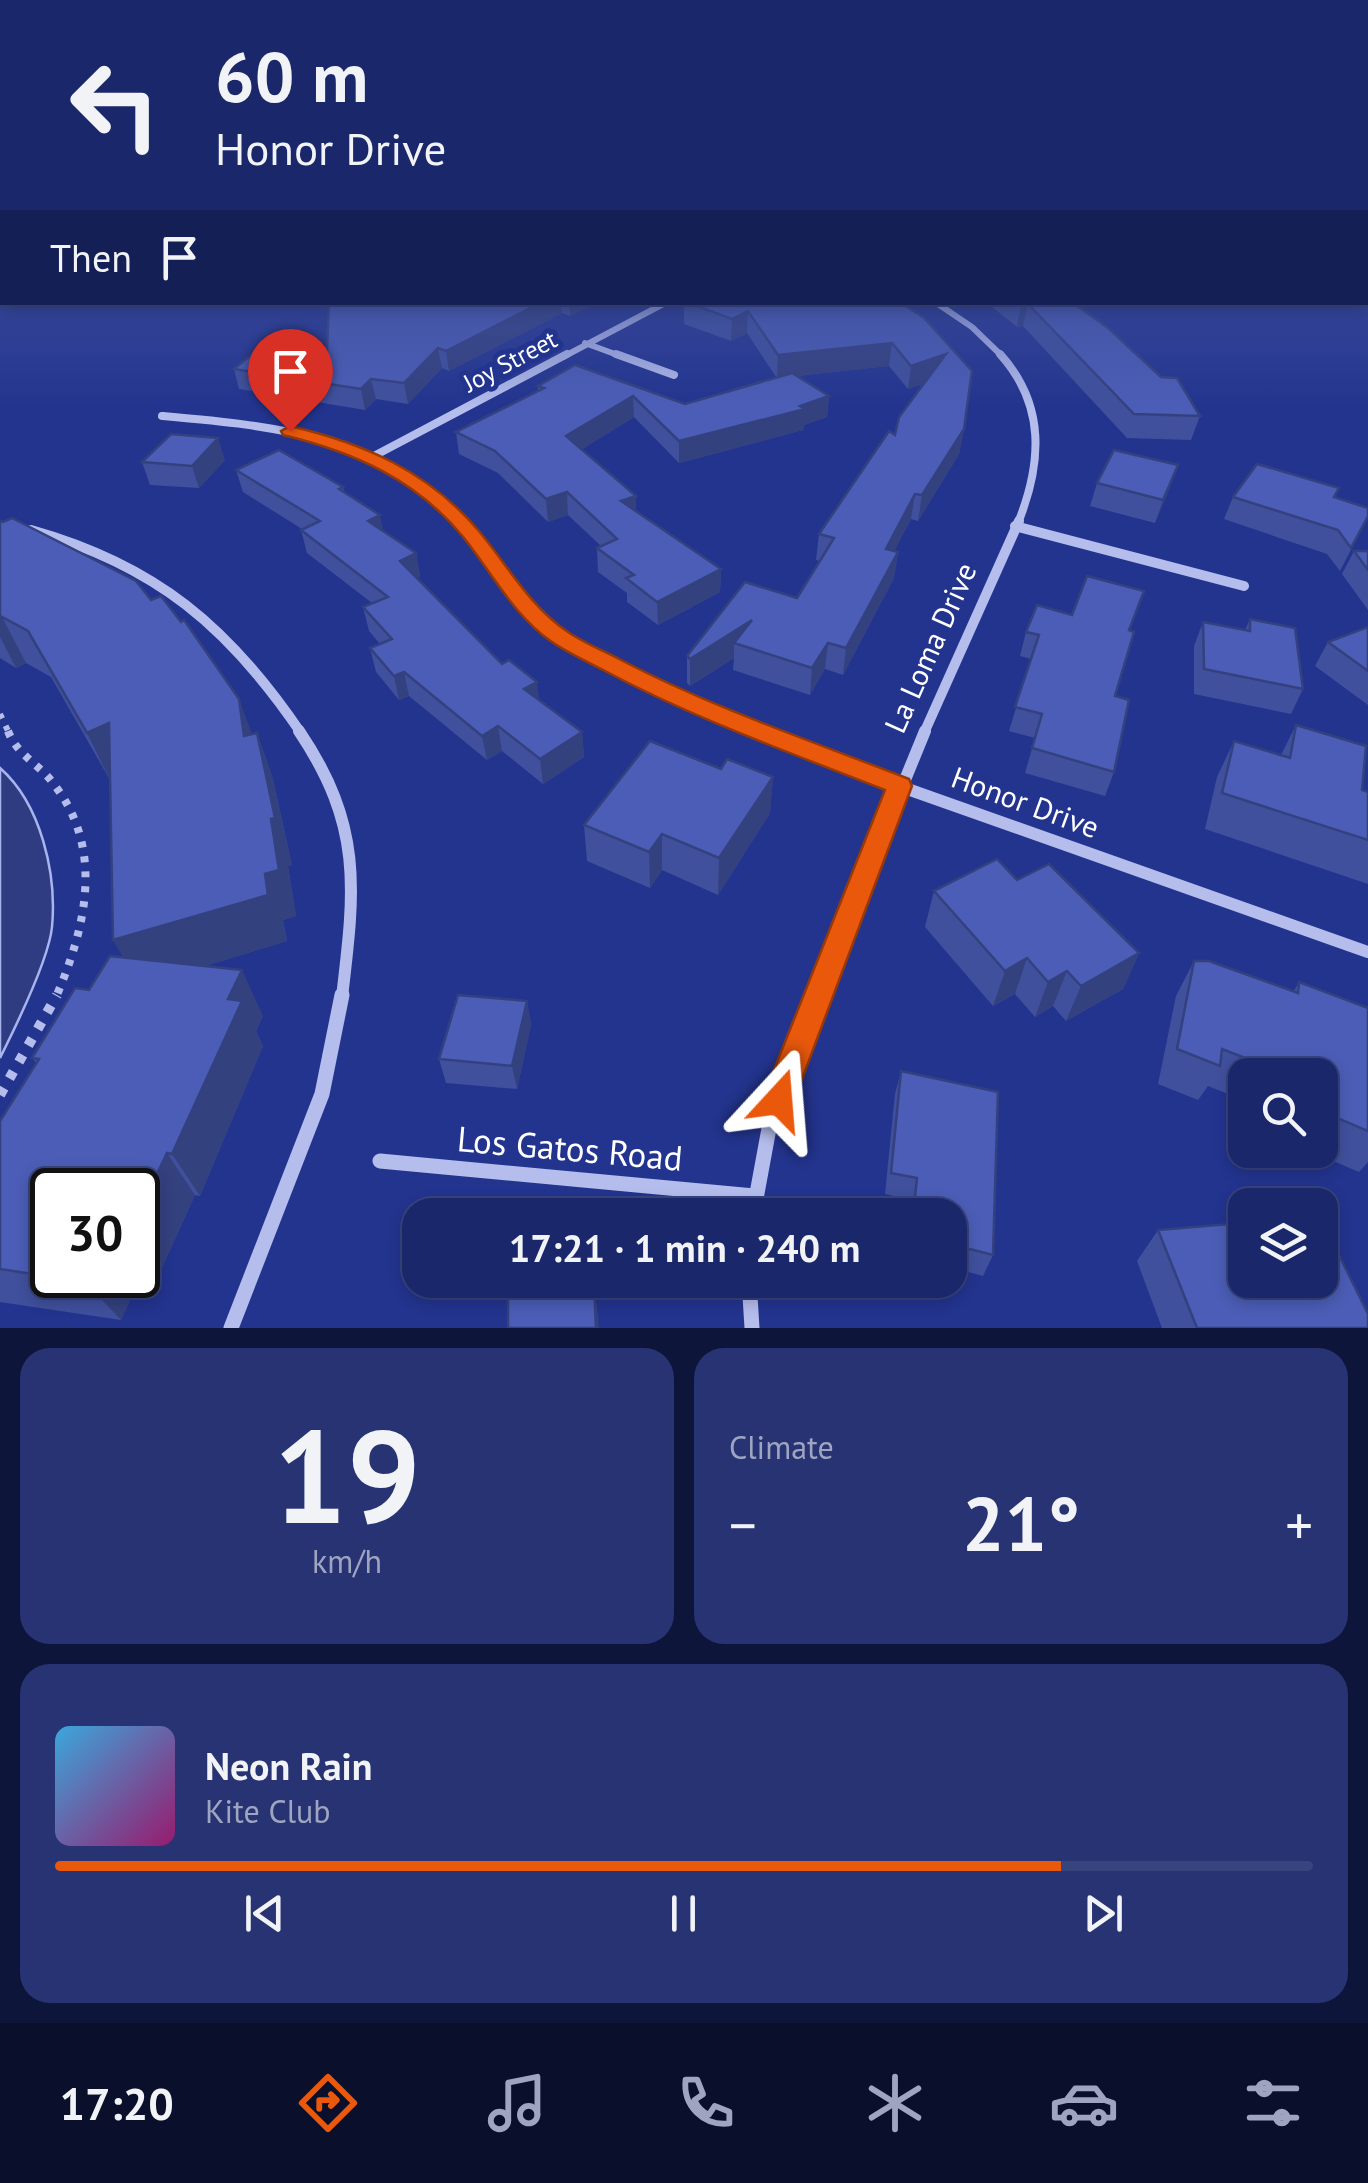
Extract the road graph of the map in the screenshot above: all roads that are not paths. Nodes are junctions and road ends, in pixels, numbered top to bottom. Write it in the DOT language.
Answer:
graph roads {
  1 [pos="661,305"];
  2 [pos="939,305"];
  3 [pos="586,343"];
  4 [pos="674,375"];
  5 [pos="162,416"];
  6 [pos="372,458"];
  7 [pos="1015,526"];
  8 [pos="16,528"];
  9 [pos="1244,586"];
  10 [pos="900,786"];
  11 [pos="1368,952"];
  12 [pos="380,1161"];
  13 [pos="754,1196"];
  14 [pos="750,1298"];
  15 [pos="231,1328"];
  16 [pos="752,1328"];
  1 -- 3 [label="street, Joy Street"];
  2 -- 7 [label="street, La Loma Drive"];
  3 -- 4 [label="street"];
  3 -- 6 [label="street, Joy Street"];
  5 -- 6 [label="street, Honor Drive"];
  6 -- 10 [label="street, Honor Drive"];
  7 -- 9 [label="street"];
  7 -- 10 [label="street, La Loma Drive"];
  8 -- 15 [label="street"];
  10 -- 11 [label="street, Honor Drive"];
  10 -- 13 [label="street, La Loma Drive"];
  12 -- 13 [label="street, Los Gatos Road"];
  14 -- 16 [label="street"];
}
